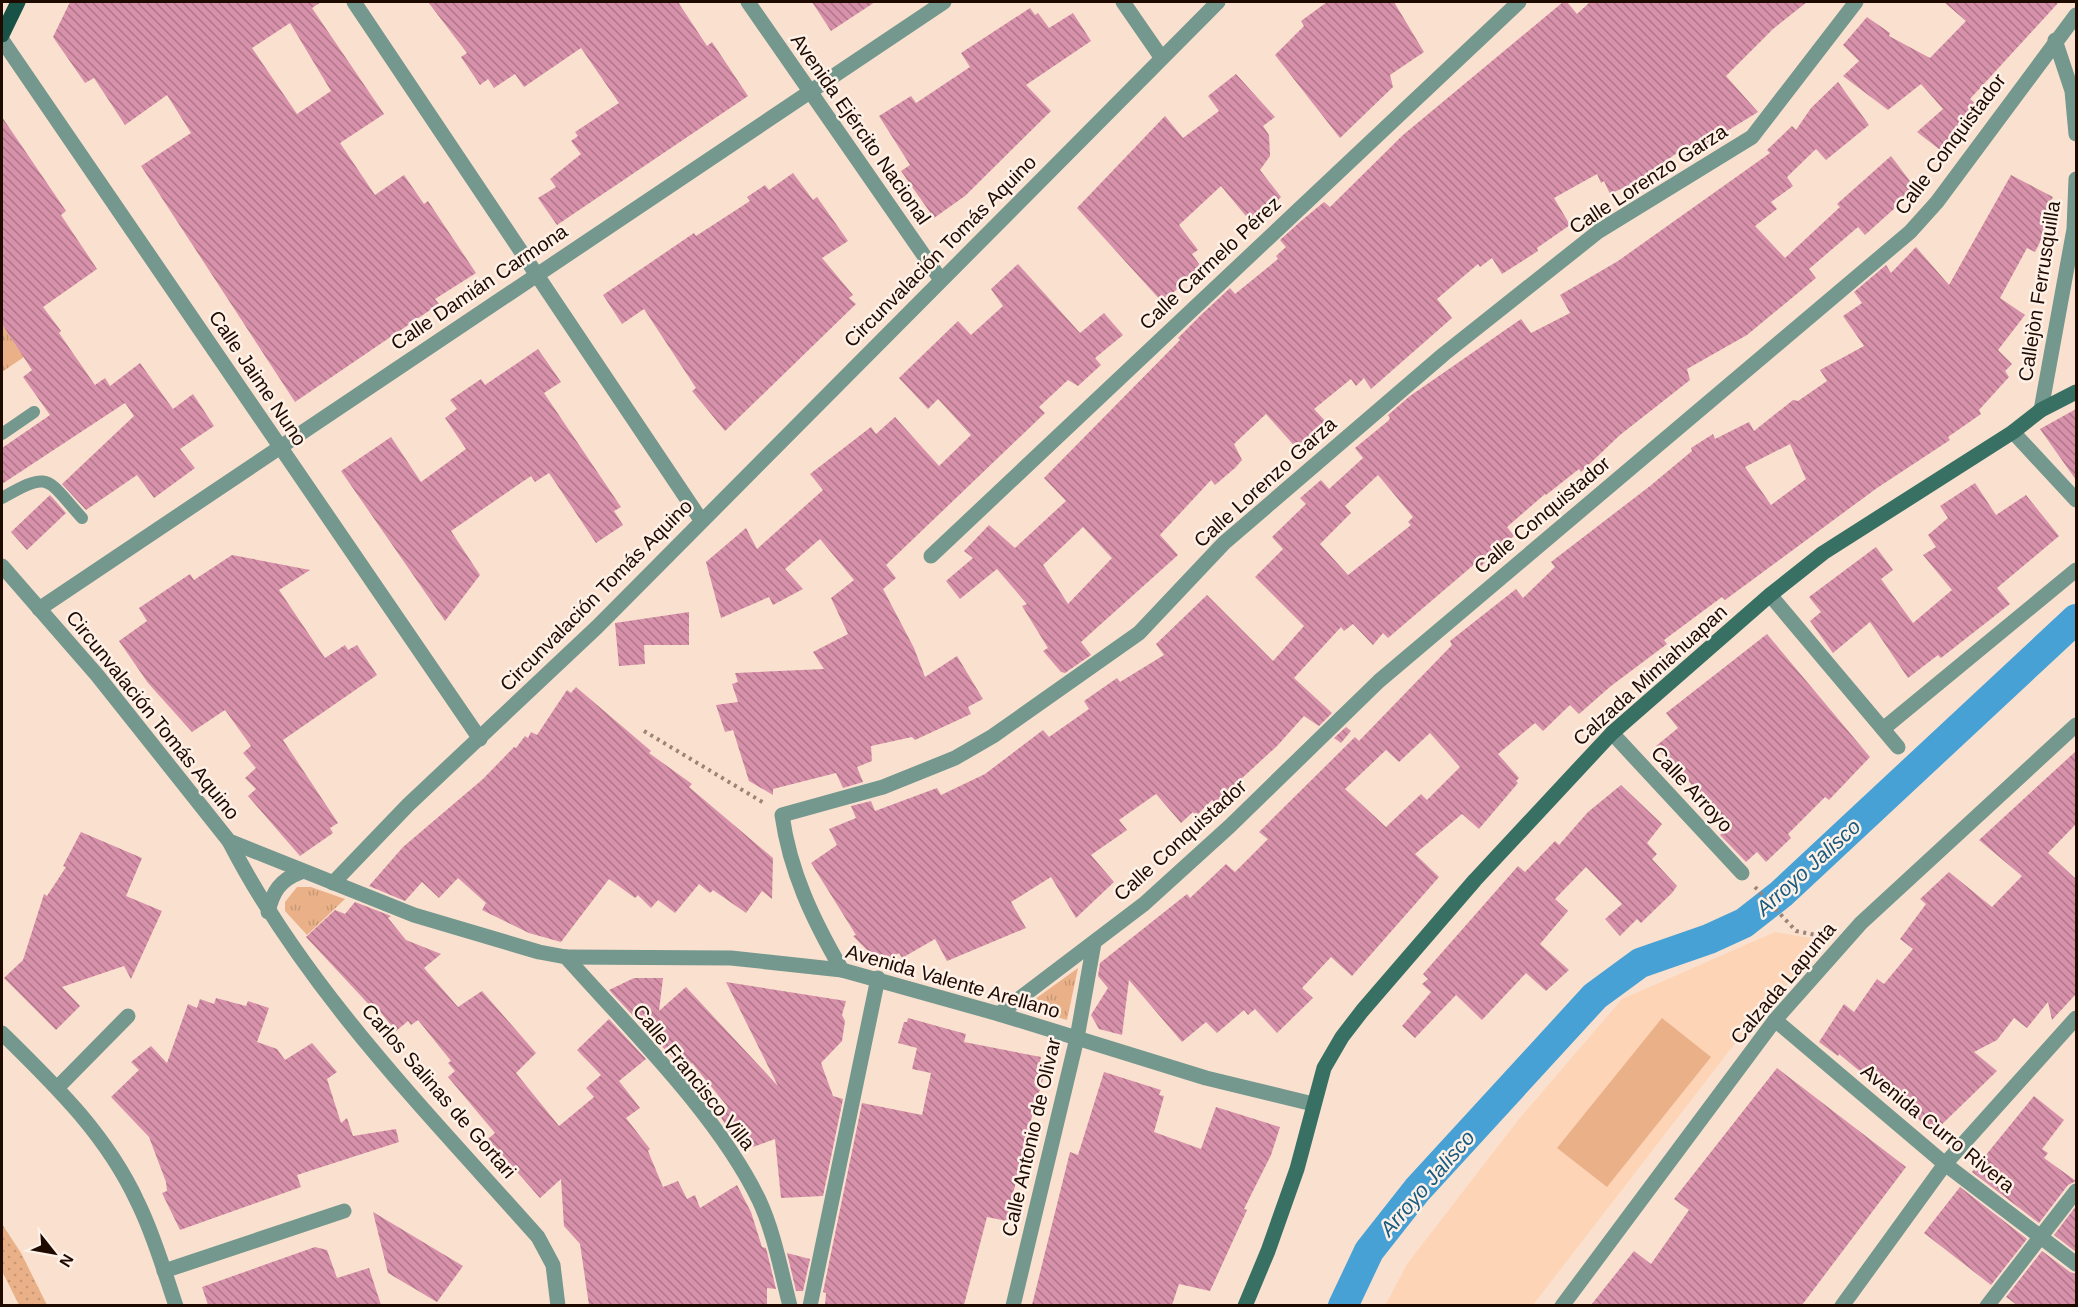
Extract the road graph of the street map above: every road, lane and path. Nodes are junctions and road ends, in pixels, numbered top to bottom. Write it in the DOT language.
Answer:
graph roads {
  1 [pos="18,2"];
  2 [pos="354,2"];
  3 [pos="748,2"];
  4 [pos="944,2"];
  5 [pos="1123,2"];
  6 [pos="1218,2"];
  7 [pos="1519,2"];
  8 [pos="1856,2"];
  9 [pos="2076,15"];
  10 [pos="2,35"];
  11 [pos="2,40"];
  12 [pos="2055,40"];
  13 [pos="1161,57"];
  14 [pos="809,92"];
  15 [pos="2076,134"];
  16 [pos="2076,179"];
  17 [pos="536,275"];
  18 [pos="940,280"];
  19 [pos="2076,392"];
  20 [pos="2041,410"];
  21 [pos="34,412"];
  22 [pos="2013,432"];
  23 [pos="2,434"];
  24 [pos="280,447"];
  25 [pos="2,498"];
  26 [pos="2076,500"];
  27 [pos="82,518"];
  28 [pos="701,520"];
  29 [pos="931,556"];
  30 [pos="2,566"];
  31 [pos="2076,570"];
  32 [pos="1770,595"];
  33 [pos="39,609"];
  34 [pos="2076,725"];
  35 [pos="1883,729"];
  36 [pos="644,731"];
  37 [pos="1612,733"];
  38 [pos="480,739"];
  39 [pos="1898,747"];
  40 [pos="782,815"];
  41 [pos="229,841"];
  42 [pos="301,872"];
  43 [pos="1742,873"];
  44 [pos="333,883"];
  45 [pos="1758,890"];
  46 [pos="268,912"];
  47 [pos="1796,931"];
  48 [pos="1094,943"];
  49 [pos="566,957"];
  50 [pos="842,970"];
  51 [pos="878,978"];
  52 [pos="999,1014"];
  53 [pos="128,1016"];
  54 [pos="2076,1018"];
  55 [pos="1775,1020"];
  56 [pos="2,1033"];
  57 [pos="1077,1038"];
  58 [pos="58,1087"];
  59 [pos="1313,1104"];
  60 [pos="1945,1164"];
  61 [pos="2076,1191"];
  62 [pos="344,1211"];
  63 [pos="2039,1237"];
  64 [pos="2076,1264"];
  65 [pos="164,1272"];
  66 [pos="176,1305"];
  67 [pos="558,1305"];
  68 [pos="790,1305"];
  69 [pos="810,1305"];
  70 [pos="1013,1305"];
  71 [pos="1245,1305"];
  72 [pos="1562,1305"];
  73 [pos="1842,1305"];
  74 [pos="1987,1305"];
  1 -- 10 [label="main road"];
  2 -- 17 [label="street"];
  3 -- 14 [label="street, Avenida Ejército Nacional"];
  4 -- 14 [label="street, Calle Damián Carmona"];
  5 -- 13 [label="street"];
  6 -- 13 [label="street, Circunvalación Tomás Aquino"];
  7 -- 29 [label="street, Calle Carmelo Pérez"];
  8 -- 40 [label="street, Calle Lorenzo Garza"];
  9 -- 12 [label="street, Calle Conquistador"];
  11 -- 24 [label="street, Calle Jaime Nuno"];
  12 -- 15 [label="street"];
  12 -- 48 [label="street, Calle Conquistador"];
  13 -- 18 [label="street, Circunvalación Tomás Aquino"];
  14 -- 17 [label="street, Calle Damián Carmona"];
  14 -- 18 [label="street, Avenida Ejército Nacional"];
  16 -- 20 [label="street, Callejòn Ferrusquilla"];
  17 -- 24 [label="street, Calle Damián Carmona"];
  17 -- 28 [label="street"];
  18 -- 28 [label="street, Circunvalación Tomás Aquino"];
  19 -- 20 [label="main road, Calzada Mimiahuapan"];
  20 -- 22 [label="main road, Calzada Mimiahuapan"];
  21 -- 23 [label="lane"];
  22 -- 26 [label="street"];
  22 -- 32 [label="main road, Calzada Mimiahuapan"];
  24 -- 33 [label="street, Calle Damián Carmona"];
  24 -- 38 [label="street, Calle Jaime Nuno"];
  25 -- 27 [label="lane"];
  28 -- 38 [label="street, Circunvalación Tomás Aquino"];
  30 -- 33 [label="street, Circunvalación Tomás Aquino"];
  31 -- 35 [label="street"];
  32 -- 35 [label="street"];
  32 -- 37 [label="main road, Calzada Mimiahuapan"];
  33 -- 41 [label="street, Circunvalación Tomás Aquino"];
  34 -- 55 [label="street, Calzada Lapunta"];
  35 -- 39 [label="street"];
  36 -- 40 [label="path"];
  37 -- 43 [label="street, Calle Arroyo"];
  37 -- 59 [label="main road, Calzada Mimiahuapan"];
  38 -- 44 [label="street, Circunvalación Tomás Aquino"];
  40 -- 50 [label="street"];
  41 -- 42 [label="street, Circunvalación Tomás Aquino"];
  41 -- 46 [label="street, Carlos Salinas de Gortari"];
  42 -- 44 [label="street, Circunvalación Tomás Aquino"];
  42 -- 46 [label="street"];
  44 -- 49 [label="street, Avenida Valente Arellano"];
  45 -- 47 [label="path"];
  46 -- 67 [label="street, Carlos Salinas de Gortari"];
  48 -- 52 [label="street, Calle Conquistador"];
  48 -- 57 [label="street, Calle Antonio de Olivar"];
  49 -- 50 [label="street, Avenida Valente Arellano"];
  49 -- 68 [label="street, Calle Francisco Villa"];
  50 -- 51 [label="street, Avenida Valente Arellano"];
  51 -- 52 [label="street, Avenida Valente Arellano"];
  51 -- 69 [label="street"];
  52 -- 57 [label="street, Avenida Valente Arellano"];
  53 -- 58 [label="street"];
  54 -- 60 [label="street"];
  55 -- 60 [label="street, Avenida Curro Rivera"];
  55 -- 72 [label="street, Calzada Lapunta"];
  56 -- 58 [label="street"];
  57 -- 59 [label="street, Avenida Valente Arellano"];
  57 -- 70 [label="street, Calle Antonio de Olivar"];
  58 -- 65 [label="street"];
  59 -- 71 [label="main road, Calzada Mimiahuapan"];
  60 -- 63 [label="street, Avenida Curro Rivera"];
  60 -- 73 [label="street"];
  61 -- 63 [label="street"];
  62 -- 65 [label="street"];
  63 -- 64 [label="street, Avenida Curro Rivera"];
  63 -- 74 [label="street"];
  65 -- 66 [label="street"];
}
